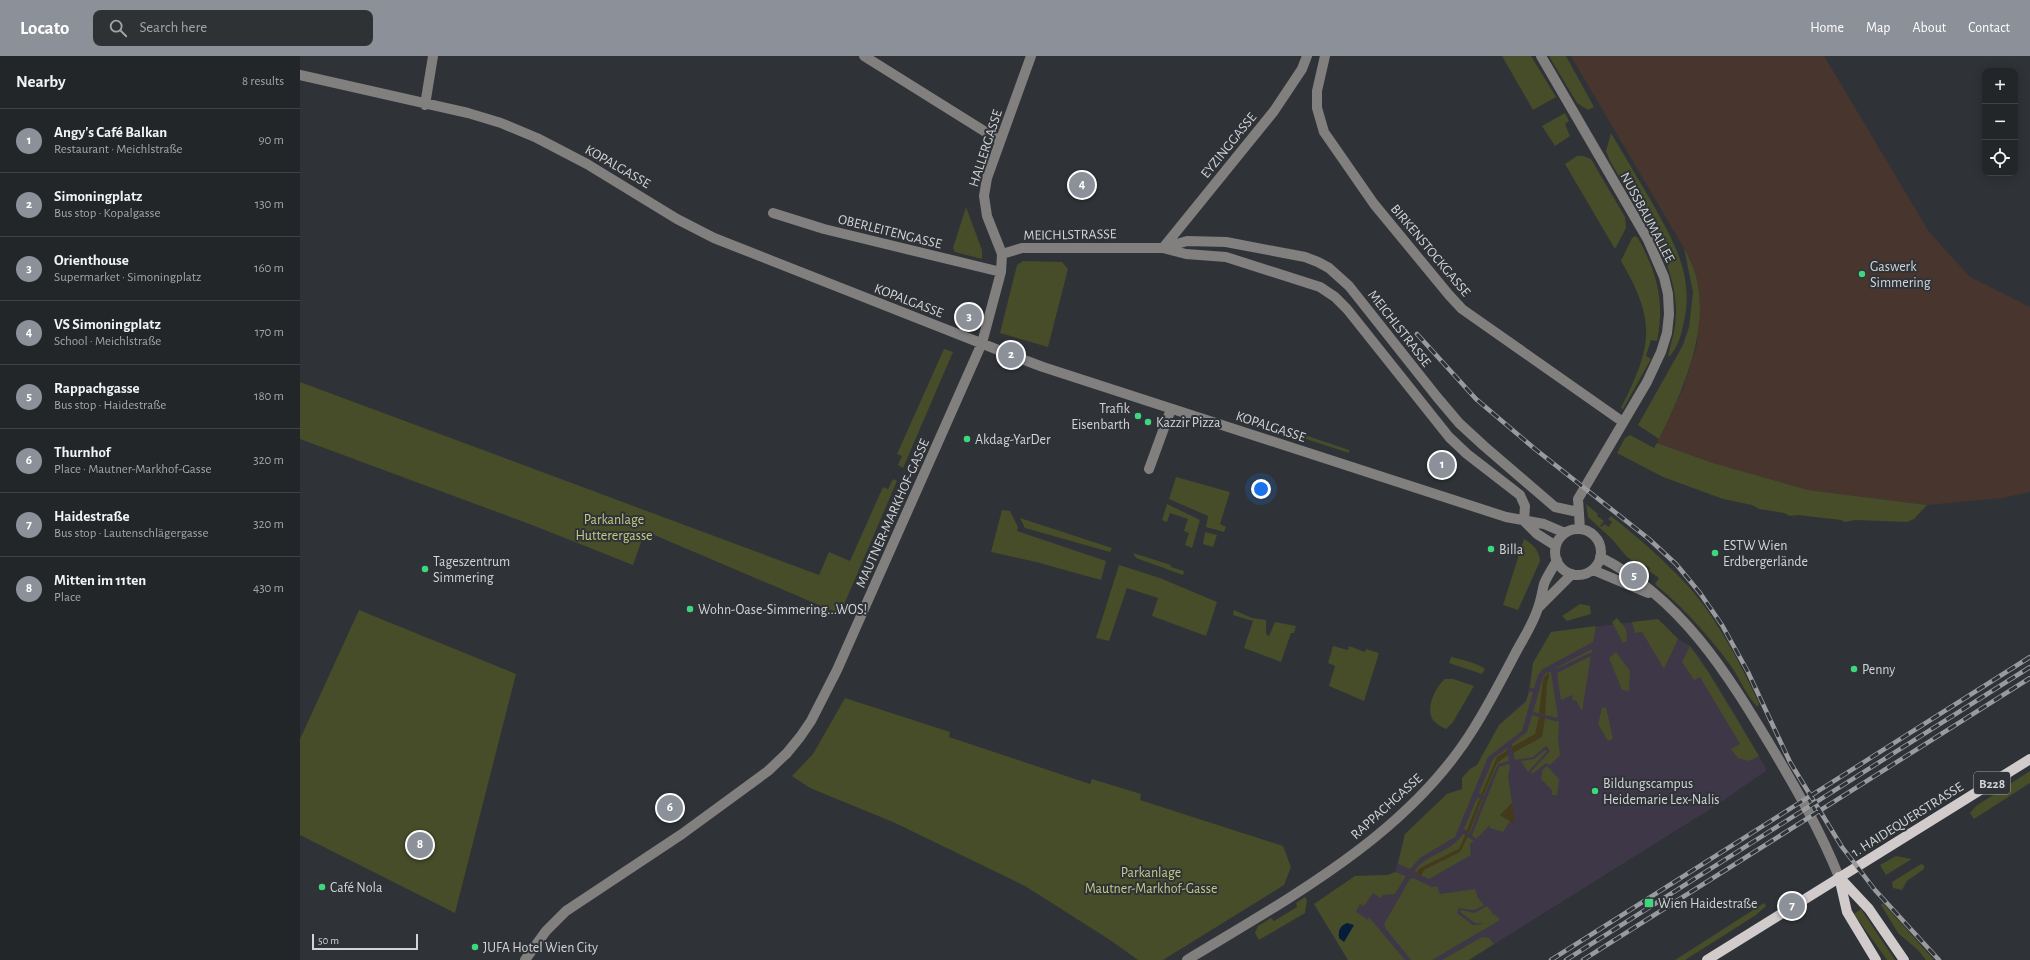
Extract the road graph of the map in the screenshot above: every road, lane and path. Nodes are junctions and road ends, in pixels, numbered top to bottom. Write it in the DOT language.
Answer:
graph roads {
  1 [pos="433,56"];
  2 [pos="864,56"];
  3 [pos="1031,56"];
  4 [pos="1307,56"];
  5 [pos="1325,56"];
  6 [pos="1541,56"];
  7 [pos="300,75"];
  8 [pos="425,105"];
  9 [pos="1000,140"];
  10 [pos="773,213"];
  11 [pos="1163,248"];
  12 [pos="1002,254"];
  13 [pos="1001,272"];
  14 [pos="982,343"];
  15 [pos="1171,408"];
  16 [pos="1623,422"];
  17 [pos="1149,470"];
  18 [pos="1578,512"];
  19 [pos="1524,522"];
  20 [pos="1580,529"];
  21 [pos="1565,533"];
  22 [pos="1556,546"];
  23 [pos="1600,557"];
  24 [pos="1557,560"];
  25 [pos="1593,570"];
  26 [pos="1572,574"];
  27 [pos="1657,597"];
  28 [pos="1538,608"];
  29 [pos="2030,759"];
  30 [pos="1839,877"];
  31 [pos="525,960"];
  32 [pos="1187,960"];
  33 [pos="1707,960"];
  34 [pos="1876,960"];
  35 [pos="1904,960"];
  1 -- 8 [label="street"];
  2 -- 9 [label="street"];
  3 -- 9 [label="street, HALLERGASSE"];
  4 -- 11 [label="street, EYZINGGASSE"];
  5 -- 16 [label="street, BIRKENSTOCKGASSE"];
  6 -- 16 [label="street, NUSSBAUMALLEE"];
  7 -- 8 [label="street, KOPALGASSE"];
  8 -- 14 [label="street, KOPALGASSE"];
  9 -- 12 [label="street, HALLERGASSE"];
  10 -- 13 [label="street, OBERLEITENGASSE"];
  11 -- 12 [label="street, MEICHLSTRASSE"];
  11 -- 18 [label="street, MEICHLSTRASSE"];
  11 -- 19 [label="street, MEICHLSTRASSE"];
  12 -- 13 [label="street, HALLERGASSE"];
  13 -- 14 [label="street, MAUTNER-MARKHOF-GASSE"];
  14 -- 15 [label="street, KOPALGASSE"];
  14 -- 31 [label="street, MAUTNER-MARKHOF-GASSE"];
  15 -- 17 [label="street"];
  15 -- 19 [label="street, KOPALGASSE"];
  16 -- 18 [label="street, NUSSBAUMALLEE"];
  18 -- 20 [label="street, NUSSBAUMALLEE"];
  19 -- 21 [label="street, KOPALGASSE"];
  19 -- 22 [label="street, KOPALGASSE"];
  20 -- 21 [label="street"];
  20 -- 23 [label="street"];
  21 -- 22 [label="street"];
  22 -- 24 [label="street"];
  23 -- 25 [label="street"];
  23 -- 27 [label="street"];
  24 -- 26 [label="street"];
  24 -- 28 [label="street, RAPPACHGASSE"];
  25 -- 26 [label="street"];
  25 -- 27 [label="street"];
  26 -- 28 [label="street, RAPPACHGASSE"];
  27 -- 30 [label="street"];
  28 -- 32 [label="street, RAPPACHGASSE"];
  29 -- 30 [label="main road, 1. HAIDEQUERSTRASSE / B228"];
  30 -- 33 [label="main road, 1. HAIDEQUERSTRASSE"];
  30 -- 34 [label="main road"];
  30 -- 35 [label="main road"];
}
